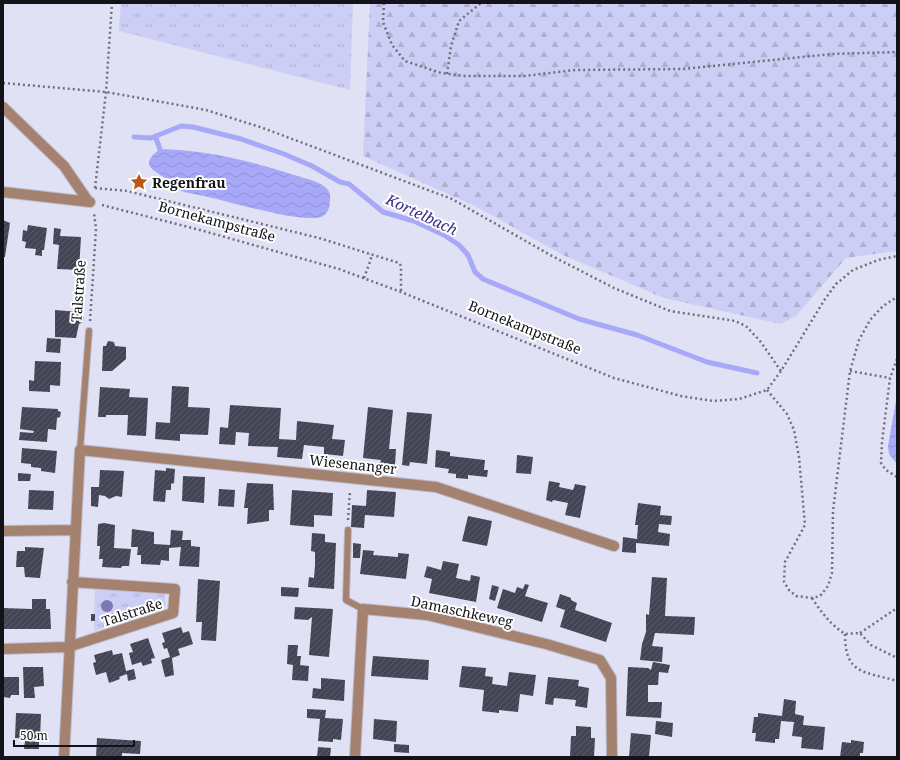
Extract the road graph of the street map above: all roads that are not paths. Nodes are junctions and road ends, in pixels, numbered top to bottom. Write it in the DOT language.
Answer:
graph roads {
  1 [pos="3,107"];
  2 [pos="3,192"];
  3 [pos="89,331"];
  4 [pos="80,450"];
  5 [pos="75,530"];
  6 [pos="348,530"];
  7 [pos="3,531"];
  8 [pos="614,546"];
  9 [pos="72,582"];
  10 [pos="363,609"];
  11 [pos="68,647"];
  12 [pos="3,649"];
  13 [pos="64,757"];
  14 [pos="355,757"];
  15 [pos="612,757"];
  1 -- 2 [label="street"];
  3 -- 4 [label="lane, Talstraße"];
  4 -- 5 [label="street, Talstraße"];
  4 -- 8 [label="street, Wiesenanger"];
  5 -- 7 [label="street"];
  5 -- 9 [label="street, Talstraße"];
  6 -- 10 [label="lane"];
  9 -- 11 [label="street, Talstraße"];
  9 -- 11 [label="street, Talstraße"];
  10 -- 14 [label="street"];
  10 -- 15 [label="street, Damaschkeweg"];
  11 -- 12 [label="street"];
  11 -- 13 [label="street, Talstraße"];
}
